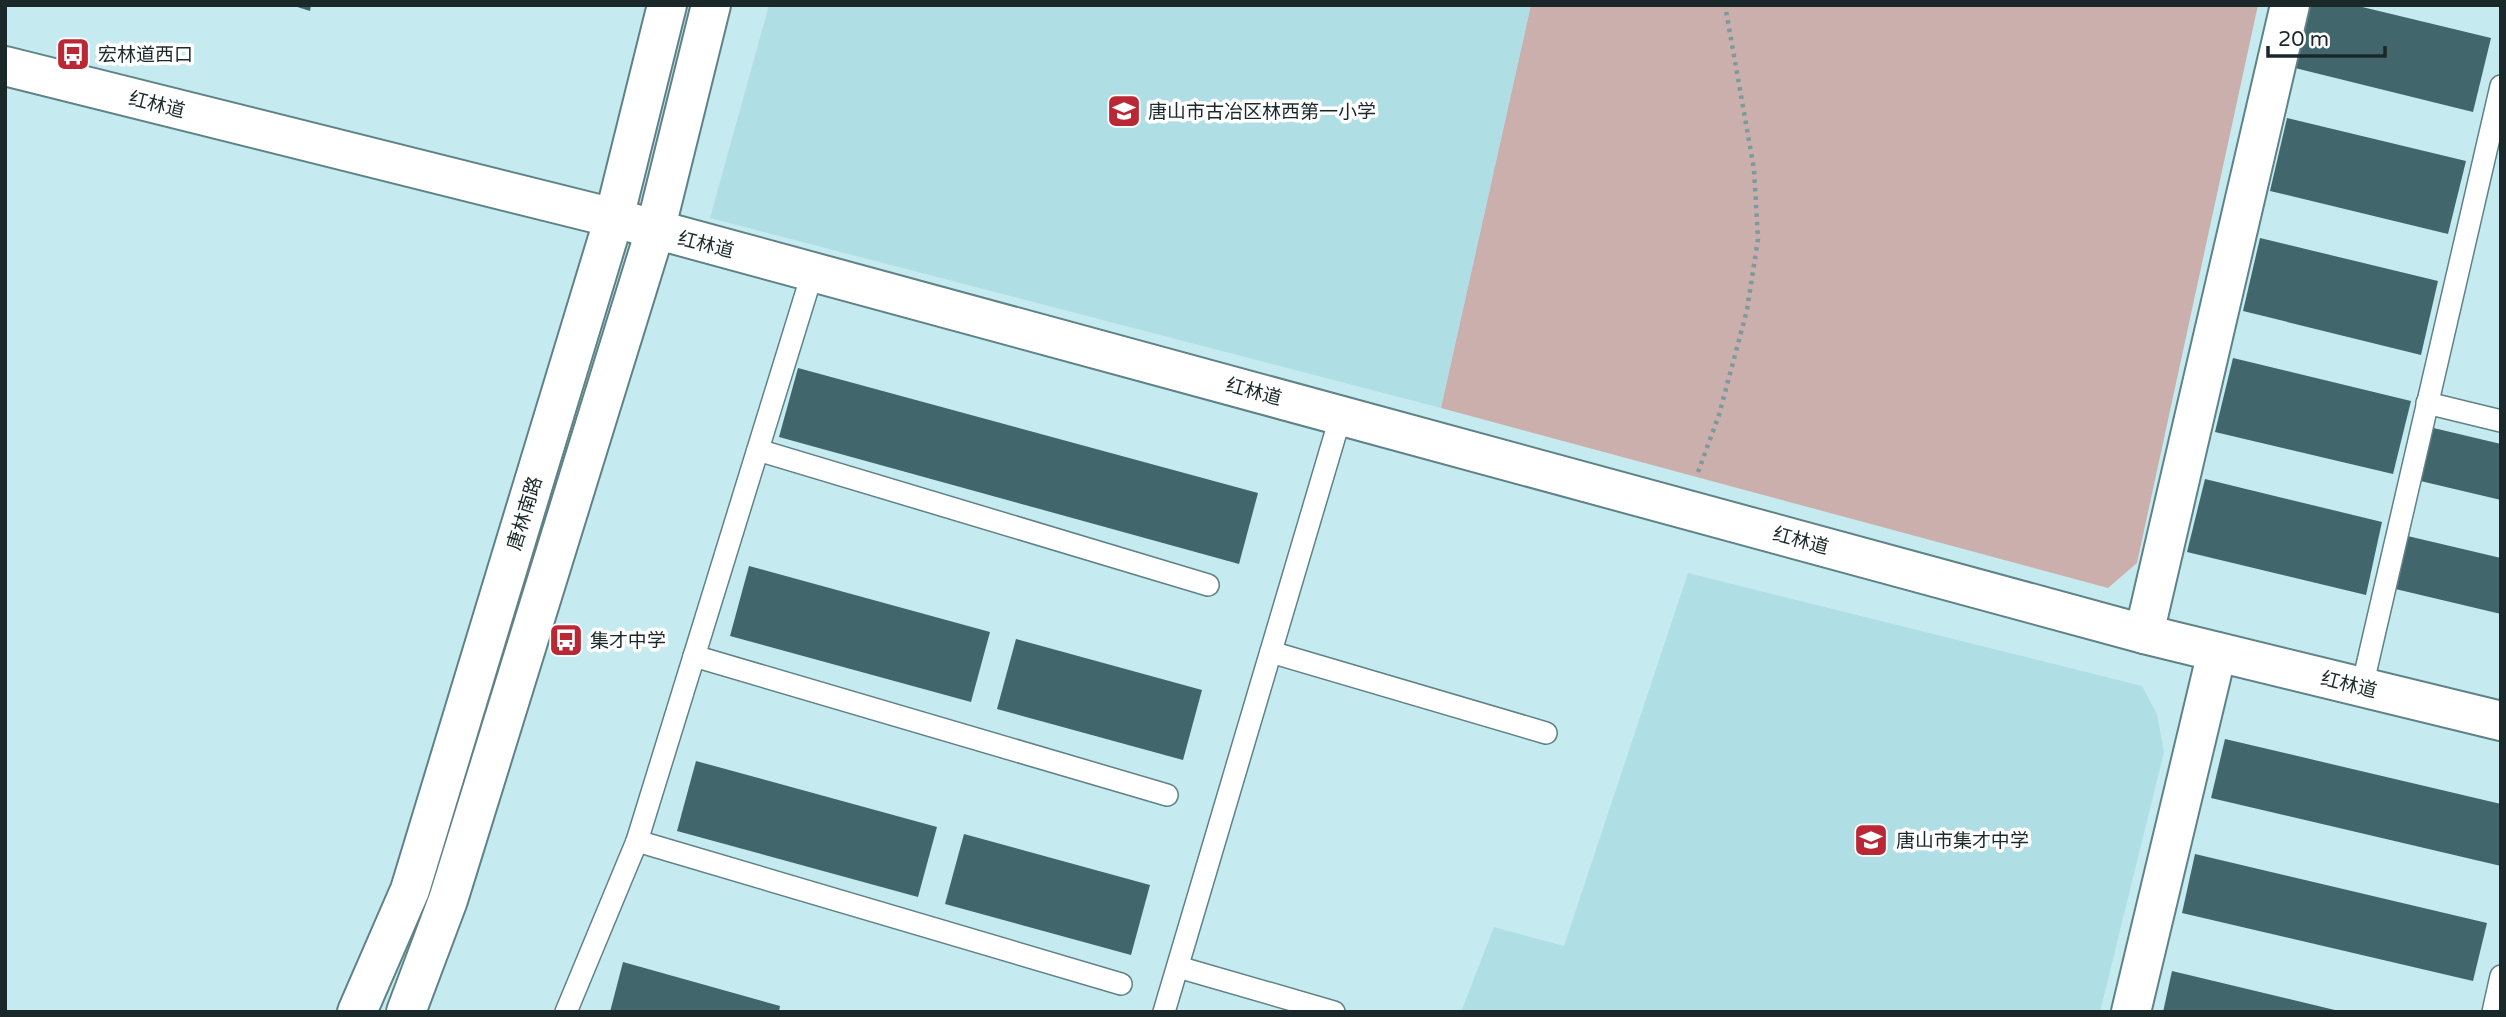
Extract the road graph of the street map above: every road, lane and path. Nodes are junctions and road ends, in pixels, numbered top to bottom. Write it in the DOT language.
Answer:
graph roads {
  1 [pos="667,5"];
  2 [pos="711,5"];
  3 [pos="1725,5"];
  4 [pos="2290,5"];
  5 [pos="5,66"];
  6 [pos="2501,86"];
  7 [pos="614,218"];
  8 [pos="655,231"];
  9 [pos="813,271"];
  10 [pos="2427,403"];
  11 [pos="1341,415"];
  12 [pos="2501,421"];
  13 [pos="758,450"];
  14 [pos="1685,509"];
  15 [pos="1208,585"];
  16 [pos="2144,634"];
  17 [pos="1271,652"];
  18 [pos="2217,652"];
  19 [pos="694,656"];
  20 [pos="2362,687"];
  21 [pos="2501,721"];
  22 [pos="1546,733"];
  23 [pos="1167,794"];
  24 [pos="637,841"];
  25 [pos="1178,967"];
  26 [pos="2501,976"];
  27 [pos="1121,984"];
  28 [pos="357,1012"];
  29 [pos="406,1012"];
  30 [pos="566,1012"];
  31 [pos="1164,1012"];
  32 [pos="1334,1012"];
  33 [pos="2131,1012"];
  34 [pos="2493,1012"];
  1 -- 7 [label="street, 唐林南路"];
  2 -- 8 [label="street"];
  3 -- 14 [label="path"];
  4 -- 16 [label="street"];
  5 -- 7 [label="street, 红林道"];
  6 -- 10 [label="lane"];
  7 -- 8 [label="street, 红林道"];
  7 -- 28 [label="street, 唐林南路"];
  8 -- 9 [label="street, 红林道"];
  8 -- 29 [label="street"];
  9 -- 11 [label="street, 红林道"];
  9 -- 13 [label="lane"];
  10 -- 12 [label="lane"];
  10 -- 20 [label="lane"];
  11 -- 14 [label="street, 红林道"];
  11 -- 17 [label="lane"];
  13 -- 15 [label="lane"];
  13 -- 19 [label="lane"];
  14 -- 16 [label="street, 红林道"];
  16 -- 18 [label="street, 红林道"];
  17 -- 22 [label="lane"];
  17 -- 25 [label="lane"];
  18 -- 20 [label="street, 红林道"];
  18 -- 33 [label="street"];
  19 -- 23 [label="lane"];
  19 -- 24 [label="lane"];
  20 -- 21 [label="street, 红林道"];
  24 -- 27 [label="lane"];
  24 -- 30 [label="lane"];
  25 -- 31 [label="lane"];
  25 -- 32 [label="lane"];
  26 -- 34 [label="lane"];
}
